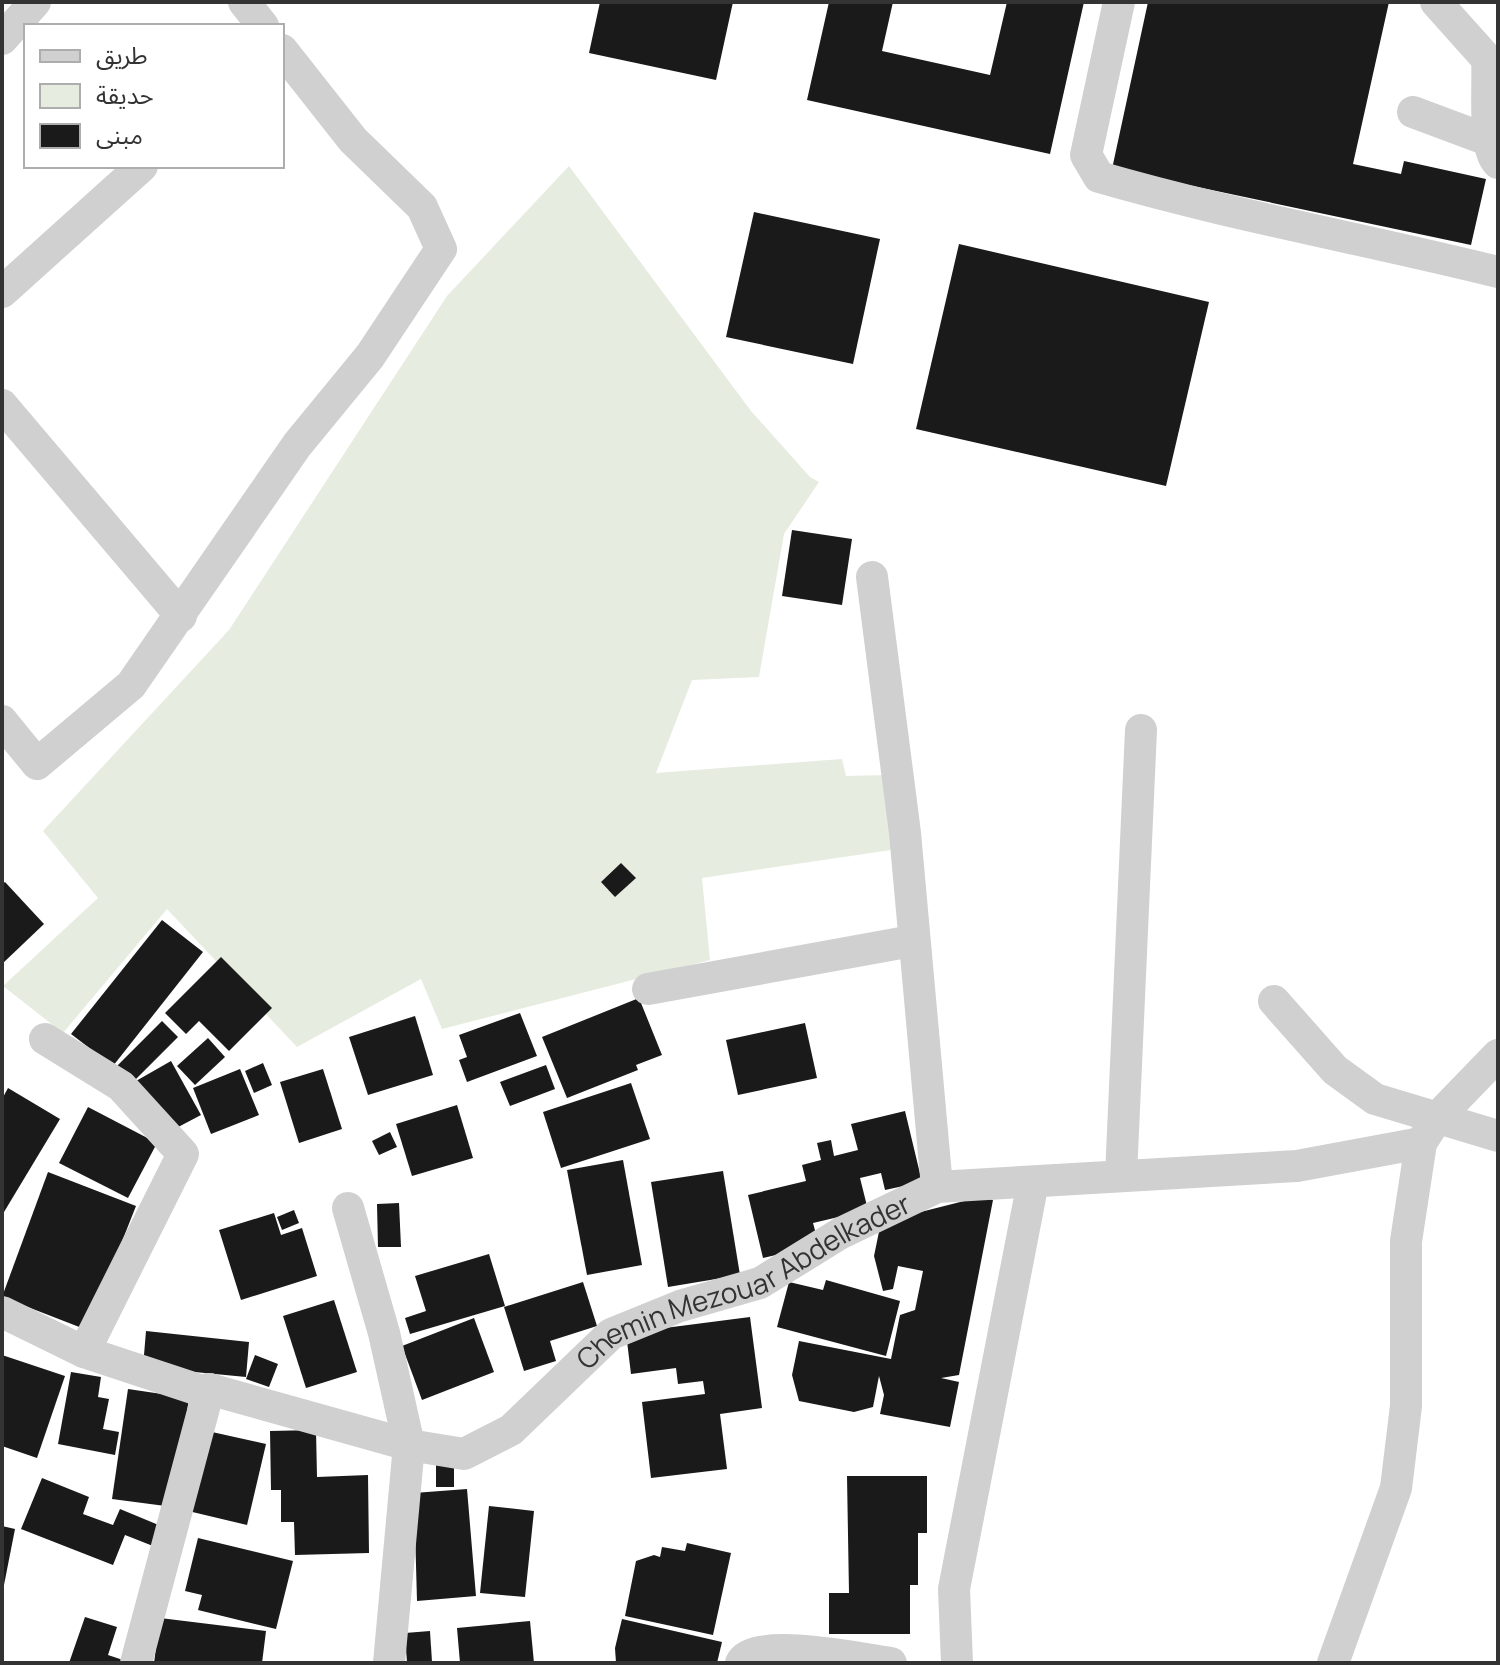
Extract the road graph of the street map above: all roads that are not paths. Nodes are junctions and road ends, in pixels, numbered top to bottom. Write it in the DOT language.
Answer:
graph roads {
  1 [pos="35,2"];
  2 [pos="244,2"];
  3 [pos="1119,2"];
  4 [pos="1436,2"];
  5 [pos="261,24"];
  6 [pos="2,39"];
  7 [pos="284,53"];
  8 [pos="1413,112"];
  9 [pos="1493,152"];
  10 [pos="140,168"];
  11 [pos="1498,272"];
  12 [pos="2,292"];
  13 [pos="2,405"];
  14 [pos="872,577"];
  15 [pos="181,616"];
  16 [pos="2,721"];
  17 [pos="1141,730"];
  18 [pos="912,941"];
  19 [pos="648,989"];
  20 [pos="1274,1001"];
  21 [pos="45,1039"];
  22 [pos="1498,1055"];
  23 [pos="1429,1131"];
  24 [pos="1498,1136"];
  25 [pos="1121,1176"];
  26 [pos="1033,1182"];
  27 [pos="937,1187"];
  28 [pos="348,1208"];
  29 [pos="2,1312"];
  30 [pos="84,1352"];
  31 [pos="209,1389"];
  32 [pos="409,1445"];
  33 [pos="136,1663"];
  34 [pos="389,1663"];
  35 [pos="741,1663"];
  36 [pos="891,1663"];
  37 [pos="957,1663"];
  38 [pos="1333,1663"];
  1 -- 6 [label="street"];
  2 -- 5 [label="street"];
  3 -- 11 [label="street"];
  4 -- 9 [label="street"];
  7 -- 15 [label="street"];
  8 -- 9 [label="street"];
  10 -- 12 [label="street"];
  13 -- 15 [label="street"];
  14 -- 18 [label="street"];
  15 -- 16 [label="street"];
  17 -- 25 [label="street"];
  18 -- 19 [label="street"];
  18 -- 27 [label="street"];
  20 -- 23 [label="street"];
  21 -- 30 [label="street"];
  22 -- 23 [label="street"];
  23 -- 24 [label="street"];
  23 -- 25 [label="street, Chemin Mezouar Abdelkader"];
  23 -- 38 [label="street"];
  25 -- 26 [label="street, Chemin Mezouar Abdelkader"];
  26 -- 27 [label="street, Chemin Mezouar Abdelkader"];
  26 -- 37 [label="street"];
  27 -- 32 [label="street, Chemin Mezouar Abdelkader"];
  28 -- 32 [label="street"];
  29 -- 30 [label="street, Chemin Mezouar Abdelkader"];
  30 -- 31 [label="street, Chemin Mezouar Abdelkader"];
  31 -- 32 [label="street, Chemin Mezouar Abdelkader"];
  31 -- 33 [label="street"];
  32 -- 34 [label="street"];
  35 -- 36 [label="street"];
}
